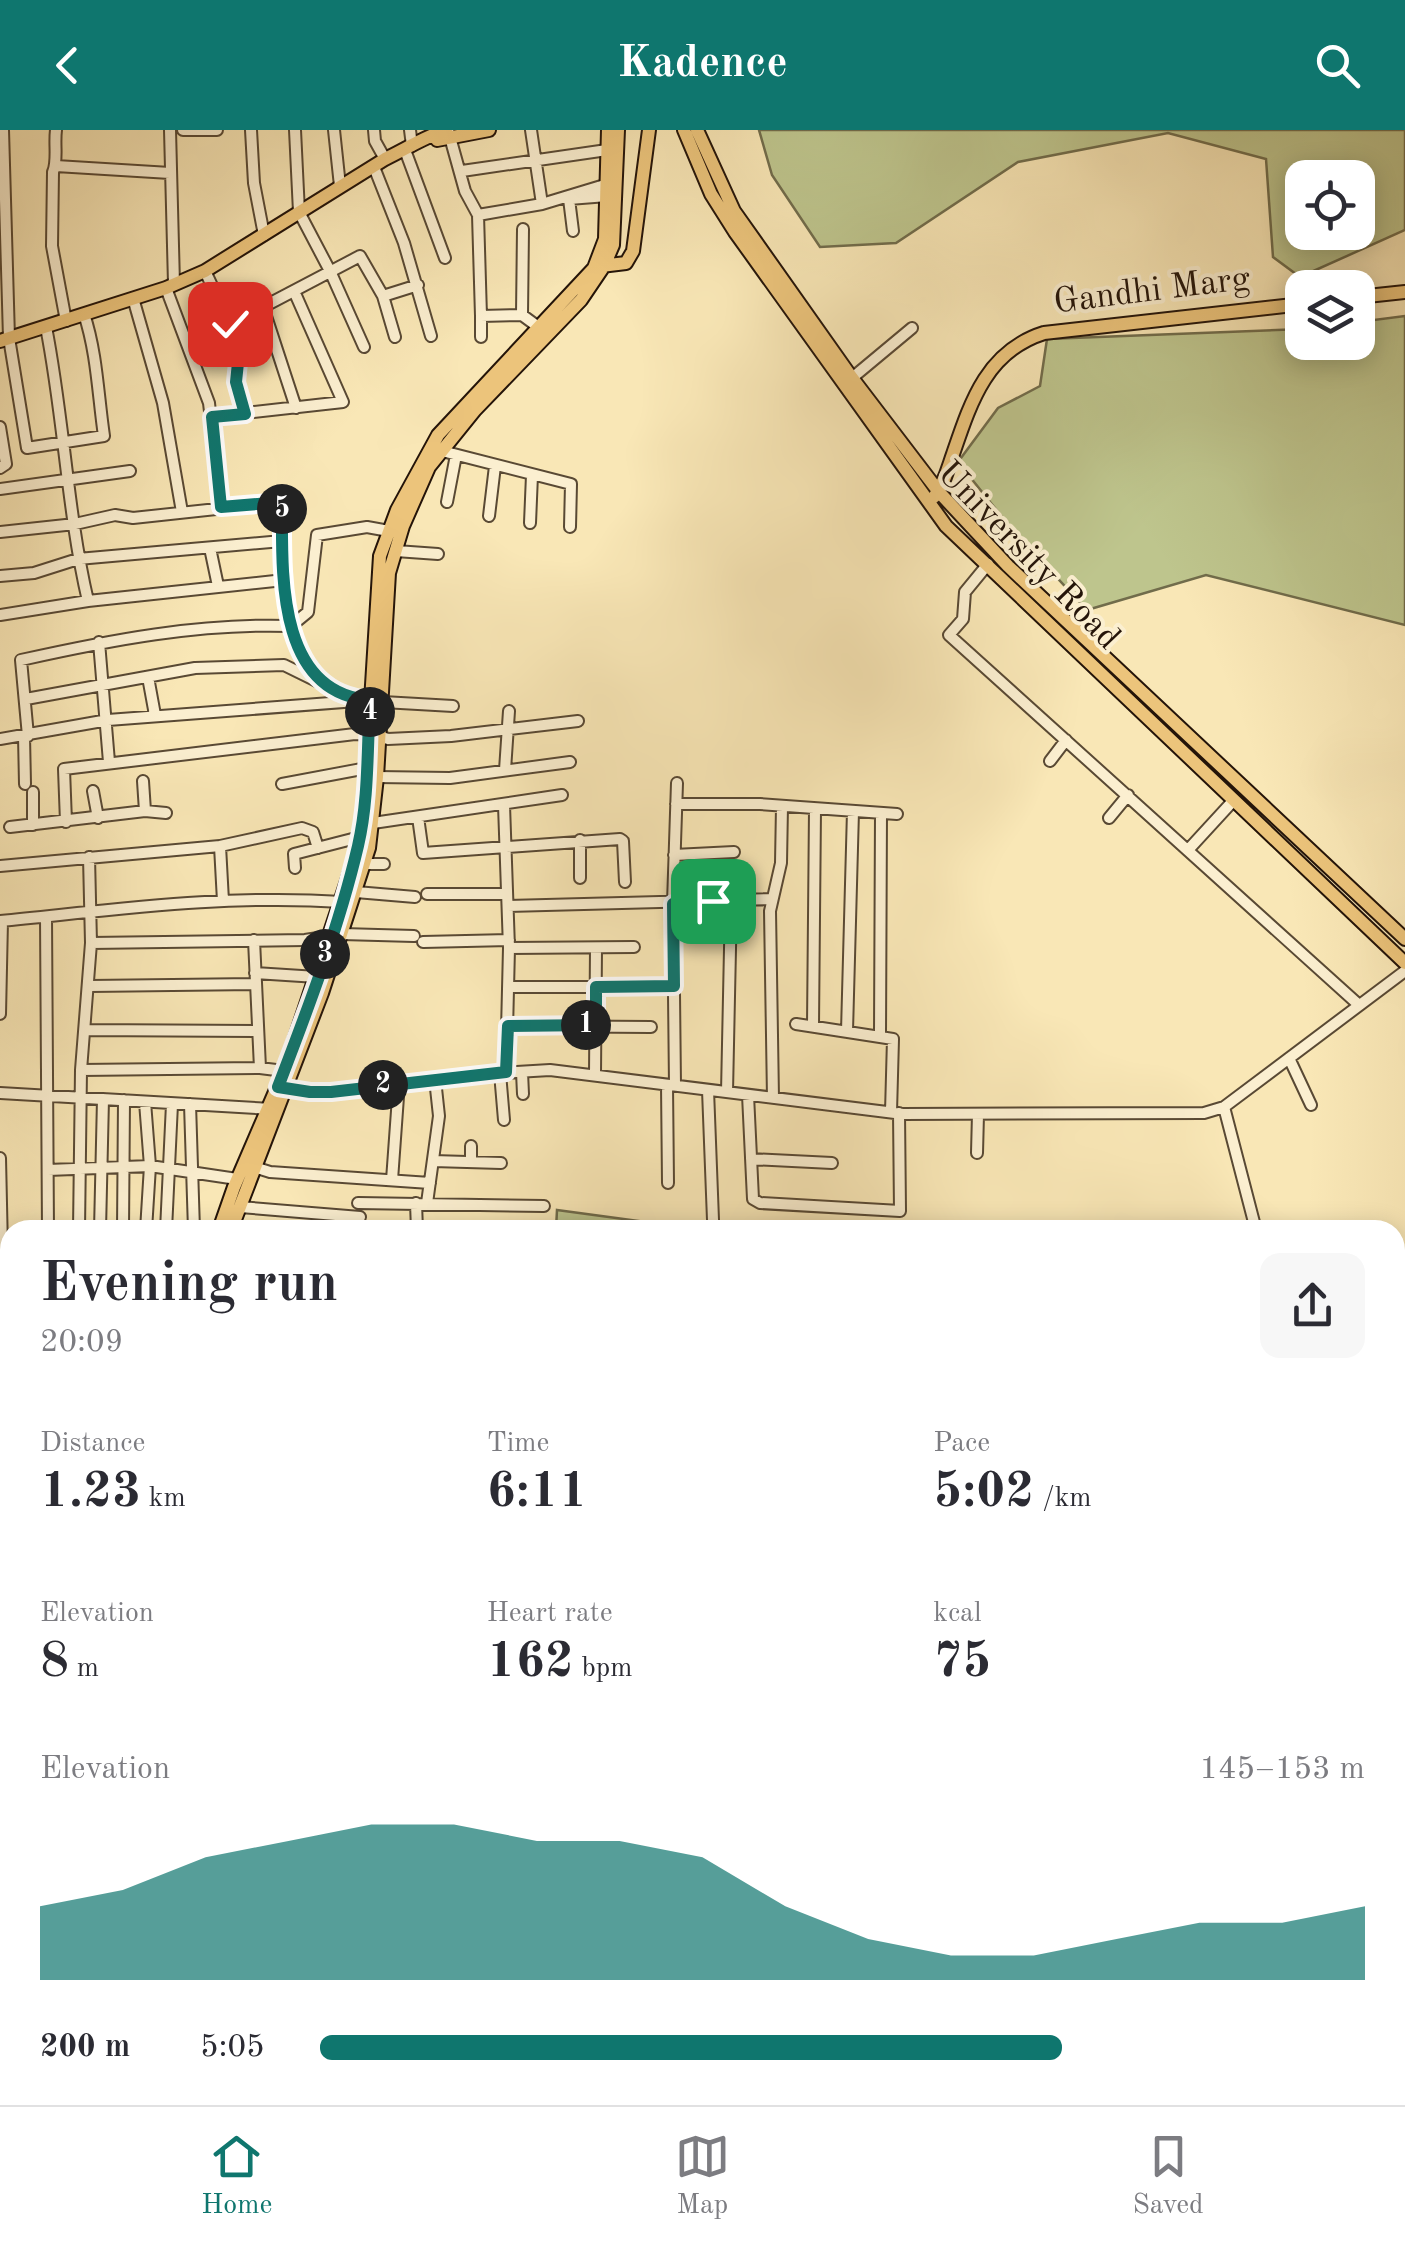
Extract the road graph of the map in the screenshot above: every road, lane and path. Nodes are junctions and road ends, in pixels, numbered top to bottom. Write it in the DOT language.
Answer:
graph roads {
  1 [pos="3,130"];
  2 [pos="56,130"];
  3 [pos="170,130"];
  4 [pos="183,130"];
  5 [pos="217,130"];
  6 [pos="252,130"];
  7 [pos="295,130"];
  8 [pos="334,130"];
  9 [pos="374,130"];
  10 [pos="410,130"];
  11 [pos="489,130"];
  12 [pos="531,130"];
  13 [pos="608,130"];
  14 [pos="618,130"];
  15 [pos="649,130"];
  16 [pos="684,130"];
  17 [pos="448,132"];
  18 [pos="697,139"];
  19 [pos="411,147"];
  20 [pos="607,150"];
  21 [pos="536,161"];
  22 [pos="379,163"];
  23 [pos="56,166"];
  24 [pos="462,170"];
  25 [pos="170,173"];
  26 [pos="340,186"];
  27 [pos="607,190"];
  28 [pos="542,204"];
  29 [pos="299,212"];
  30 [pos="478,215"];
  31 [pos="523,229"];
  32 [pos="573,231"];
  33 [pos="264,236"];
  34 [pos="445,258"];
  35 [pos="600,266"];
  36 [pos="205,271"];
  37 [pos="330,271"];
  38 [pos="418,285"];
  39 [pos="170,286"];
  40 [pos="294,292"];
  41 [pos="1405,292"];
  42 [pos="1375,295"];
  43 [pos="383,296"];
  44 [pos="133,298"];
  45 [pos="792,302"];
  46 [pos="1285,306"];
  47 [pos="84,314"];
  48 [pos="522,315"];
  49 [pos="482,316"];
  50 [pos="66,320"];
  51 [pos="537,326"];
  52 [pos="46,327"];
  53 [pos="912,328"];
  54 [pos="431,336"];
  55 [pos="395,337"];
  56 [pos="481,337"];
  57 [pos="5,339"];
  58 [pos="364,347"];
  59 [pos="852,378"];
  60 [pos="296,408"];
  61 [pos="245,414"];
  62 [pos="212,417"];
  63 [pos="0,428"];
  64 [pos="64,442"];
  65 [pos="27,448"];
  66 [pos="9,452"];
  67 [pos="449,453"];
  68 [pos="495,466"];
  69 [pos="0,468"];
  70 [pos="130,471"];
  71 [pos="532,475"];
  72 [pos="68,480"];
  73 [pos="0,490"];
  74 [pos="939,492"];
  75 [pos="447,502"];
  76 [pos="928,504"];
  77 [pos="221,507"];
  78 [pos="182,512"];
  79 [pos="488,516"];
  80 [pos="530,523"];
  81 [pos="75,524"];
  82 [pos="570,527"];
  83 [pos="389,531"];
  84 [pos="0,532"];
  85 [pos="282,541"];
  86 [pos="210,548"];
  87 [pos="396,550"];
  88 [pos="438,554"];
  89 [pos="78,559"];
  90 [pos="988,564"];
  91 [pos="0,576"];
  92 [pos="284,580"];
  93 [pos="218,586"];
  94 [pos="88,601"];
  95 [pos="0,615"];
  96 [pos="291,626"];
  97 [pos="100,642"];
  98 [pos="148,676"];
  99 [pos="318,682"];
  100 [pos="105,684"];
  101 [pos="26,699"];
  102 [pos="354,699"];
  103 [pos="376,701"];
  104 [pos="453,706"];
  105 [pos="509,711"];
  106 [pos="155,716"];
  107 [pos="108,720"];
  108 [pos="578,721"];
  109 [pos="505,731"];
  110 [pos="26,736"];
  111 [pos="374,736"];
  112 [pos="0,739"];
  113 [pos="1066,740"];
  114 [pos="1050,761"];
  115 [pos="109,762"];
  116 [pos="570,762"];
  117 [pos="504,770"];
  118 [pos="372,773"];
  119 [pos="143,782"];
  120 [pos="677,783"];
  121 [pos="282,784"];
  122 [pos="94,791"];
  123 [pos="562,795"];
  124 [pos="1128,795"];
  125 [pos="1234,801"];
  126 [pos="676,804"];
  127 [pos="504,805"];
  128 [pos="782,806"];
  129 [pos="815,809"];
  130 [pos="145,811"];
  131 [pos="853,811"];
  132 [pos="166,813"];
  133 [pos="881,813"];
  134 [pos="897,814"];
  135 [pos="418,816"];
  136 [pos="98,818"];
  137 [pos="1109,818"];
  138 [pos="66,822"];
  139 [pos="373,823"];
  140 [pos="33,825"];
  141 [pos="10,828"];
  142 [pos="360,837"];
  143 [pos="580,840"];
  144 [pos="506,844"];
  145 [pos="220,846"];
  146 [pos="318,848"];
  147 [pos="1188,850"];
  148 [pos="734,852"];
  149 [pos="674,855"];
  150 [pos="88,858"];
  151 [pos="365,864"];
  152 [pos="384,864"];
  153 [pos="0,866"];
  154 [pos="295,868"];
  155 [pos="580,878"];
  156 [pos="624,882"];
  157 [pos="356,892"];
  158 [pos="770,899"];
  159 [pos="224,900"];
  160 [pos="507,900"];
  161 [pos="731,900"];
  162 [pos="342,902"];
  163 [pos="673,904"];
  164 [pos="91,911"];
  165 [pos="46,917"];
  166 [pos="1,921"];
  167 [pos="337,935"];
  168 [pos="1405,939"];
  169 [pos="254,940"];
  170 [pos="91,943"];
  171 [pos="509,944"];
  172 [pos="634,947"];
  173 [pos="596,948"];
  174 [pos="1405,967"];
  175 [pos="317,977"];
  176 [pos="255,978"];
  177 [pos="90,986"];
  178 [pos="674,986"];
  179 [pos="508,987"];
  180 [pos="596,987"];
  181 [pos="1359,1005"];
  182 [pos="0,1014"];
  183 [pos="796,1024"];
  184 [pos="596,1025"];
  185 [pos="508,1026"];
  186 [pos="813,1026"];
  187 [pos="651,1027"];
  188 [pos="84,1030"];
  189 [pos="847,1030"];
  190 [pos="256,1031"];
  191 [pos="880,1035"];
  192 [pos="1289,1058"];
  193 [pos="260,1068"];
  194 [pos="81,1070"];
  195 [pos="284,1071"];
  196 [pos="503,1072"];
  197 [pos="522,1072"];
  198 [pos="595,1076"];
  199 [pos="435,1079"];
  200 [pos="399,1083"];
  201 [pos="671,1085"];
  202 [pos="282,1088"];
  203 [pos="708,1090"];
  204 [pos="727,1092"];
  205 [pos="0,1093"];
  206 [pos="523,1094"];
  207 [pos="45,1095"];
  208 [pos="748,1095"];
  209 [pos="81,1098"];
  210 [pos="773,1098"];
  211 [pos="103,1099"];
  212 [pos="124,1100"];
  213 [pos="145,1102"];
  214 [pos="172,1104"];
  215 [pos="190,1104"];
  216 [pos="1311,1105"];
  217 [pos="1224,1108"];
  218 [pos="274,1110"];
  219 [pos="895,1113"];
  220 [pos="978,1114"];
  221 [pos="504,1120"];
  222 [pos="472,1146"];
  223 [pos="978,1153"];
  224 [pos="0,1158"];
  225 [pos="751,1159"];
  226 [pos="433,1161"];
  227 [pos="472,1162"];
  228 [pos="501,1163"];
  229 [pos="832,1163"];
  230 [pos="150,1166"];
  231 [pos="254,1167"];
  232 [pos="123,1168"];
  233 [pos="102,1169"];
  234 [pos="171,1169"];
  235 [pos="48,1170"];
  236 [pos="81,1170"];
  237 [pos="192,1172"];
  238 [pos="237,1179"];
  239 [pos="392,1180"];
  240 [pos="430,1183"];
  241 [pos="668,1183"];
  242 [pos="358,1203"];
  243 [pos="422,1203"];
  244 [pos="544,1206"];
  245 [pos="240,1207"];
  246 [pos="360,1216"];
  247 [pos="3,1220"];
  248 [pos="48,1220"];
  249 [pos="79,1220"];
  250 [pos="100,1220"];
  251 [pos="123,1220"];
  252 [pos="147,1220"];
  253 [pos="167,1220"];
  254 [pos="194,1220"];
  255 [pos="223,1220"];
  256 [pos="235,1220"];
  257 [pos="419,1220"];
  258 [pos="712,1220"];
  259 [pos="1253,1220"];
  1 -- 57 [label="street"];
  2 -- 23 [label="street"];
  3 -- 25 [label="street"];
  4 -- 5 [label="street"];
  6 -- 33 [label="street"];
  7 -- 29 [label="street"];
  8 -- 26 [label="street"];
  9 -- 22 [label="street"];
  10 -- 19 [label="street"];
  11 -- 17 [label="main road"];
  12 -- 21 [label="street"];
  13 -- 20 [label="main road"];
  14 -- 35 [label="main road"];
  15 -- 35 [label="main road"];
  16 -- 18 [label="main road, University Road"];
  17 -- 19 [label="main road"];
  17 -- 24 [label="street"];
  18 -- 45 [label="main road, University Road"];
  19 -- 22 [label="main road"];
  19 -- 34 [label="street"];
  20 -- 21 [label="street"];
  20 -- 27 [label="main road"];
  21 -- 24 [label="street"];
  21 -- 28 [label="street"];
  22 -- 26 [label="main road"];
  22 -- 38 [label="street"];
  23 -- 25 [label="street"];
  23 -- 50 [label="street"];
  24 -- 30 [label="street"];
  25 -- 39 [label="street"];
  26 -- 29 [label="main road"];
  27 -- 28 [label="street"];
  27 -- 32 [label="street"];
  27 -- 35 [label="main road"];
  28 -- 30 [label="street"];
  29 -- 33 [label="main road"];
  29 -- 37 [label="street"];
  30 -- 49 [label="street"];
  31 -- 48 [label="street"];
  33 -- 36 [label="main road"];
  35 -- 51 [label="main road"];
  35 -- 67 [label="main road"];
  36 -- 39 [label="main road"];
  36 -- 61 [label="street"];
  37 -- 40 [label="street"];
  37 -- 43 [label="street"];
  37 -- 58 [label="street"];
  38 -- 43 [label="street"];
  38 -- 54 [label="street"];
  39 -- 44 [label="main road"];
  39 -- 62 [label="street"];
  40 -- 60 [label="street"];
  40 -- 60 [label="street"];
  41 -- 42 [label="main road"];
  43 -- 55 [label="street"];
  44 -- 47 [label="main road"];
  44 -- 78 [label="street"];
  45 -- 59 [label="main road, University Road"];
  45 -- 76 [label="main road, University Road"];
  46 -- 74 [label="main road, Gandhi Marg"];
  47 -- 50 [label="main road"];
  47 -- 64 [label="street"];
  48 -- 49 [label="street"];
  48 -- 51 [label="street"];
  49 -- 56 [label="street"];
  50 -- 52 [label="main road"];
  51 -- 83 [label="main road"];
  52 -- 57 [label="main road"];
  52 -- 64 [label="street"];
  53 -- 59 [label="street"];
  57 -- 65 [label="street"];
  59 -- 74 [label="main road, University Road"];
  60 -- 61 [label="street"];
  61 -- 62 [label="street"];
  62 -- 77 [label="street"];
  63 -- 69 [label="street"];
  64 -- 65 [label="street"];
  64 -- 72 [label="street"];
  65 -- 66 [label="street"];
  67 -- 68 [label="street"];
  67 -- 75 [label="street"];
  67 -- 87 [label="main road"];
  68 -- 71 [label="street"];
  68 -- 79 [label="street"];
  70 -- 72 [label="street"];
  71 -- 80 [label="street"];
  71 -- 82 [label="street"];
  72 -- 73 [label="street"];
  72 -- 81 [label="street"];
  74 -- 76 [label="main road, Gandhi Marg"];
  74 -- 168 [label="main road, University Road"];
  76 -- 90 [label="main road, University Road"];
  77 -- 78 [label="street"];
  77 -- 85 [label="street"];
  78 -- 81 [label="street"];
  81 -- 84 [label="street"];
  81 -- 89 [label="street"];
  83 -- 96 [label="street"];
  83 -- 103 [label="main road"];
  85 -- 86 [label="street"];
  85 -- 92 [label="street"];
  86 -- 89 [label="street"];
  86 -- 93 [label="street"];
  87 -- 88 [label="street"];
  87 -- 103 [label="main road"];
  89 -- 91 [label="street"];
  89 -- 94 [label="street"];
  90 -- 113 [label="street"];
  90 -- 125 [label="main road, University Road"];
  92 -- 93 [label="street"];
  92 -- 96 [label="street"];
  93 -- 94 [label="street"];
  94 -- 95 [label="street"];
  96 -- 97 [label="street"];
  96 -- 99 [label="street"];
  97 -- 100 [label="street"];
  97 -- 101 [label="street"];
  98 -- 99 [label="street"];
  98 -- 100 [label="street"];
  98 -- 106 [label="street"];
  99 -- 102 [label="street"];
  100 -- 101 [label="street"];
  100 -- 107 [label="street"];
  101 -- 110 [label="street"];
  102 -- 103 [label="street"];
  102 -- 106 [label="street"];
  103 -- 104 [label="street"];
  103 -- 111 [label="main road"];
  105 -- 109 [label="street"];
  106 -- 107 [label="street"];
  107 -- 110 [label="street"];
  107 -- 115 [label="street"];
  108 -- 109 [label="street"];
  109 -- 111 [label="street"];
  109 -- 117 [label="street"];
  110 -- 112 [label="street"];
  110 -- 140 [label="street"];
  111 -- 115 [label="street"];
  111 -- 118 [label="main road"];
  113 -- 114 [label="street"];
  113 -- 124 [label="street"];
  115 -- 138 [label="street"];
  116 -- 117 [label="street"];
  117 -- 118 [label="street"];
  118 -- 121 [label="street"];
  118 -- 139 [label="main road"];
  118 -- 142 [label="main road"];
  119 -- 130 [label="street"];
  120 -- 126 [label="street"];
  122 -- 136 [label="street"];
  123 -- 127 [label="street"];
  124 -- 137 [label="street"];
  124 -- 147 [label="street"];
  125 -- 147 [label="street"];
  125 -- 174 [label="main road, University Road"];
  126 -- 128 [label="street"];
  126 -- 149 [label="street"];
  127 -- 135 [label="street"];
  127 -- 144 [label="street"];
  128 -- 129 [label="street"];
  128 -- 158 [label="street"];
  129 -- 131 [label="street"];
  129 -- 186 [label="street"];
  130 -- 132 [label="street"];
  130 -- 136 [label="street"];
  131 -- 133 [label="street"];
  131 -- 189 [label="street"];
  133 -- 134 [label="street"];
  133 -- 191 [label="street"];
  135 -- 139 [label="street"];
  135 -- 144 [label="street"];
  136 -- 138 [label="street"];
  138 -- 140 [label="street"];
  139 -- 151 [label="main road"];
  140 -- 141 [label="street"];
  142 -- 146 [label="street"];
  142 -- 162 [label="main road"];
  143 -- 144 [label="street"];
  143 -- 155 [label="street"];
  143 -- 156 [label="street"];
  144 -- 160 [label="street"];
  145 -- 146 [label="street"];
  145 -- 150 [label="street"];
  145 -- 159 [label="street"];
  146 -- 154 [label="street"];
  147 -- 181 [label="street"];
  148 -- 149 [label="street"];
  149 -- 163 [label="street"];
  150 -- 153 [label="street"];
  150 -- 164 [label="street"];
  151 -- 152 [label="street"];
  151 -- 157 [label="main road"];
  157 -- 160 [label="street"];
  157 -- 167 [label="main road"];
  158 -- 161 [label="street"];
  158 -- 210 [label="street"];
  159 -- 162 [label="street"];
  159 -- 164 [label="street"];
  160 -- 163 [label="street"];
  160 -- 171 [label="street"];
  161 -- 163 [label="street"];
  161 -- 204 [label="street"];
  162 -- 167 [label="main road"];
  163 -- 178 [label="street"];
  164 -- 165 [label="street"];
  164 -- 170 [label="street"];
  165 -- 166 [label="street"];
  165 -- 207 [label="street"];
  166 -- 182 [label="street"];
  167 -- 169 [label="street"];
  167 -- 171 [label="street"];
  167 -- 175 [label="main road"];
  167 -- 202 [label="main road"];
  169 -- 170 [label="street"];
  169 -- 176 [label="street"];
  170 -- 177 [label="street"];
  171 -- 173 [label="street"];
  171 -- 179 [label="street"];
  172 -- 173 [label="street"];
  173 -- 180 [label="street"];
  174 -- 181 [label="street"];
  175 -- 176 [label="street"];
  175 -- 195 [label="main road"];
  176 -- 177 [label="street"];
  176 -- 190 [label="street"];
  177 -- 188 [label="street"];
  178 -- 180 [label="street"];
  178 -- 201 [label="street"];
  179 -- 180 [label="street"];
  179 -- 185 [label="street"];
  180 -- 184 [label="street"];
  181 -- 192 [label="street"];
  183 -- 186 [label="street"];
  184 -- 185 [label="street"];
  184 -- 187 [label="street"];
  184 -- 198 [label="street"];
  185 -- 196 [label="street"];
  186 -- 189 [label="street"];
  188 -- 190 [label="street"];
  188 -- 194 [label="street"];
  189 -- 191 [label="street"];
  190 -- 193 [label="street"];
  191 -- 219 [label="street"];
  192 -- 216 [label="street"];
  192 -- 217 [label="street"];
  193 -- 194 [label="street"];
  193 -- 195 [label="street"];
  194 -- 209 [label="street"];
  195 -- 202 [label="main road"];
  196 -- 197 [label="street"];
  196 -- 199 [label="street"];
  196 -- 221 [label="street"];
  197 -- 198 [label="street"];
  197 -- 206 [label="street"];
  198 -- 201 [label="street"];
  199 -- 200 [label="street"];
  199 -- 226 [label="street"];
  200 -- 202 [label="street"];
  200 -- 239 [label="street"];
  201 -- 203 [label="street"];
  201 -- 241 [label="street"];
  202 -- 218 [label="main road"];
  203 -- 204 [label="street"];
  203 -- 258 [label="street"];
  204 -- 208 [label="street"];
  205 -- 207 [label="street"];
  207 -- 209 [label="street"];
  207 -- 235 [label="street"];
  208 -- 210 [label="street"];
  208 -- 225 [label="street"];
  209 -- 211 [label="street"];
  209 -- 236 [label="street"];
  210 -- 219 [label="street"];
  211 -- 212 [label="street"];
  211 -- 233 [label="street"];
  212 -- 213 [label="street"];
  212 -- 232 [label="street"];
  213 -- 214 [label="street"];
  213 -- 230 [label="street"];
  214 -- 215 [label="street"];
  214 -- 234 [label="street"];
  215 -- 218 [label="street"];
  215 -- 237 [label="street"];
  217 -- 220 [label="street"];
  217 -- 259 [label="street"];
  218 -- 231 [label="main road"];
  218 -- 238 [label="main road"];
  219 -- 220 [label="street"];
  219 -- 225 [label="street"];
  220 -- 223 [label="street"];
  222 -- 227 [label="street"];
  224 -- 247 [label="street"];
  225 -- 229 [label="street"];
  226 -- 227 [label="street"];
  226 -- 240 [label="street"];
  227 -- 228 [label="street"];
  230 -- 232 [label="street"];
  230 -- 234 [label="street"];
  230 -- 252 [label="street"];
  231 -- 239 [label="street"];
  231 -- 245 [label="main road"];
  232 -- 233 [label="street"];
  232 -- 251 [label="street"];
  233 -- 236 [label="street"];
  233 -- 250 [label="street"];
  234 -- 237 [label="street"];
  234 -- 253 [label="street"];
  235 -- 236 [label="street"];
  235 -- 248 [label="street"];
  236 -- 249 [label="street"];
  237 -- 238 [label="street"];
  237 -- 254 [label="street"];
  238 -- 255 [label="main road"];
  239 -- 240 [label="street"];
  240 -- 243 [label="street"];
  242 -- 243 [label="street"];
  243 -- 244 [label="street"];
  243 -- 257 [label="street"];
  245 -- 246 [label="street"];
  245 -- 256 [label="main road"];
}
